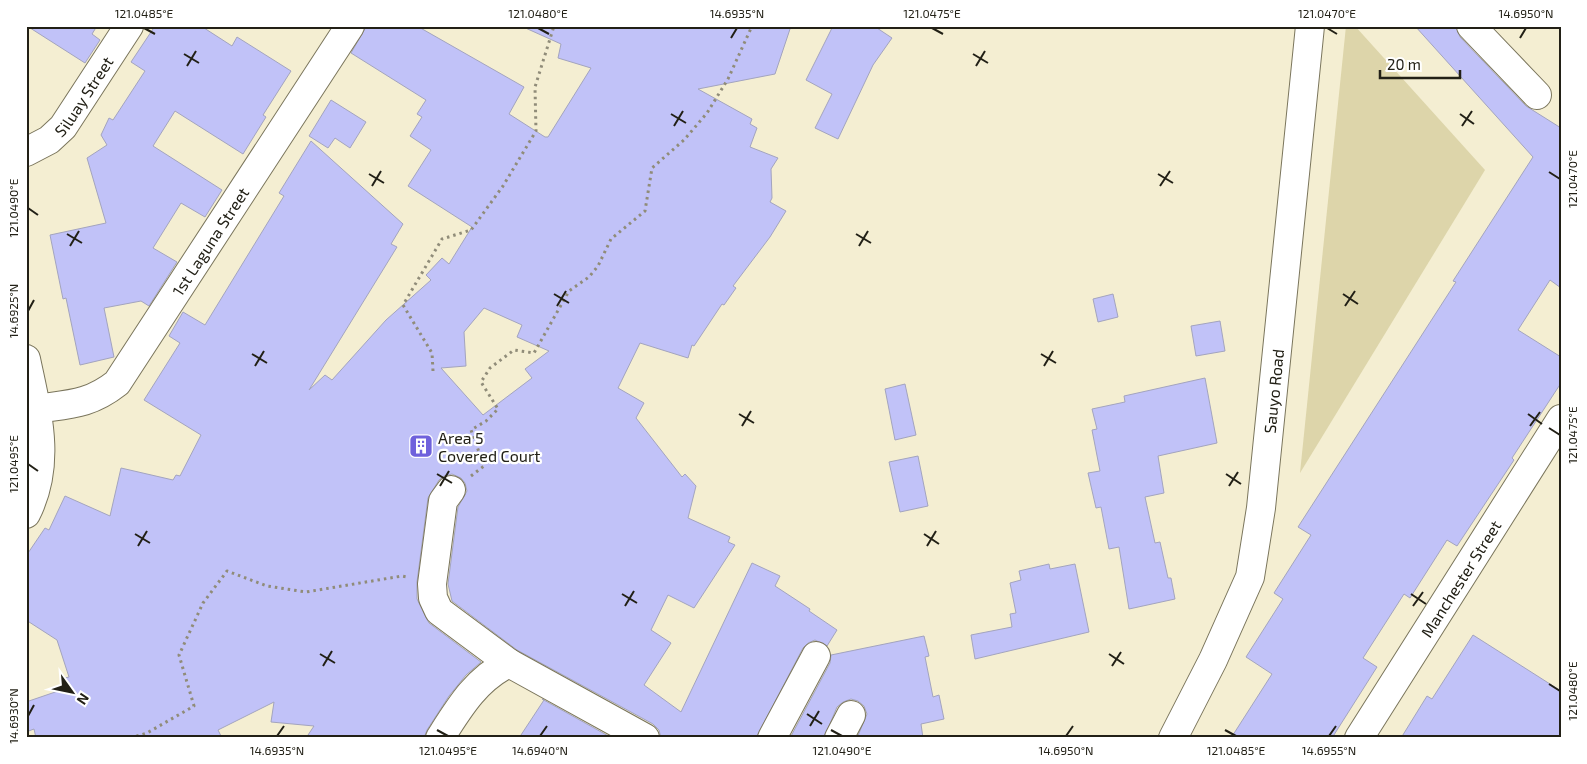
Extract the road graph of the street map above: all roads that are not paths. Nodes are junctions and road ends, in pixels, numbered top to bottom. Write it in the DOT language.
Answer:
graph roads {
  1 [pos="129,26"];
  2 [pos="350,26"];
  3 [pos="1310,26"];
  4 [pos="1471,26"];
  5 [pos="1536,95"];
  6 [pos="26,152"];
  7 [pos="26,359"];
  8 [pos="36,409"];
  9 [pos="1561,420"];
  10 [pos="451,490"];
  11 [pos="26,514"];
  12 [pos="816,656"];
  13 [pos="508,664"];
  14 [pos="440,738"];
  15 [pos="645,738"];
  16 [pos="772,738"];
  17 [pos="1173,738"];
  18 [pos="1359,738"];
  1 -- 6 [label="street, Siluay Street"];
  2 -- 8 [label="street, 1st Laguna Street"];
  3 -- 17 [label="street, Sauyo Road"];
  4 -- 5 [label="street"];
  7 -- 8 [label="street"];
  8 -- 11 [label="street"];
  9 -- 18 [label="street, Manchester Street"];
  10 -- 13 [label="street"];
  12 -- 16 [label="street"];
  13 -- 14 [label="street"];
  13 -- 15 [label="street"];
}
